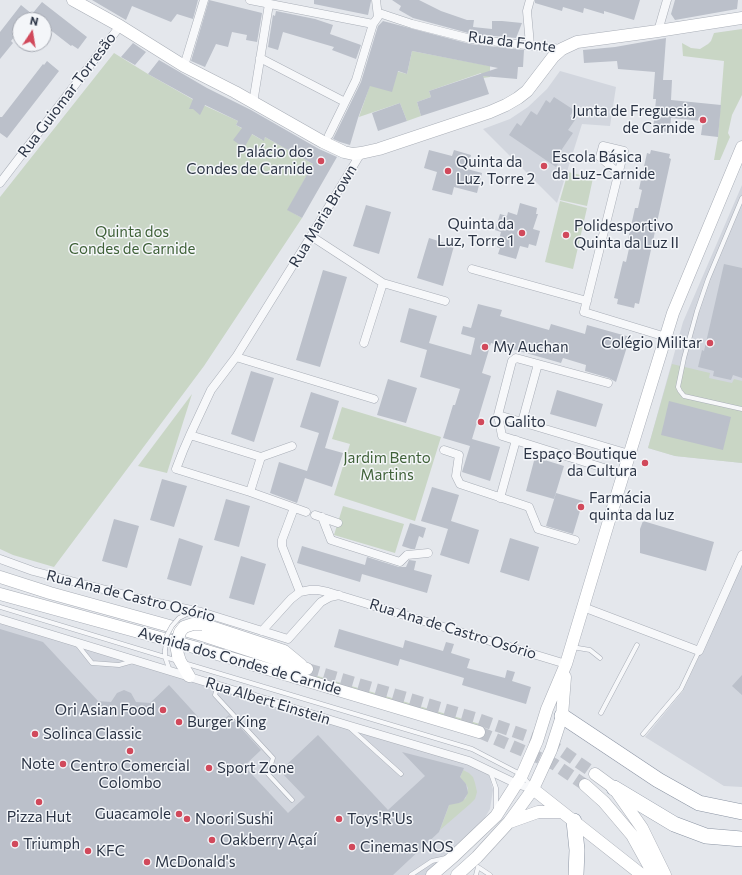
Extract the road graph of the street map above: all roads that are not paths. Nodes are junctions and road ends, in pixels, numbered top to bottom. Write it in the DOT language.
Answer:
graph roads {
  1 [pos="204,0"];
  2 [pos="250,0"];
  3 [pos="530,0"];
  4 [pos="667,0"];
  5 [pos="376,1"];
  6 [pos="74,2"];
  7 [pos="269,2"];
  8 [pos="379,15"];
  9 [pos="742,18"];
  10 [pos="373,24"];
  11 [pos="120,26"];
  12 [pos="658,31"];
  13 [pos="530,45"];
  14 [pos="562,49"];
  15 [pos="260,58"];
  16 [pos="184,66"];
  17 [pos="345,102"];
  18 [pos="254,103"];
  19 [pos="329,135"];
  20 [pos="742,147"];
  21 [pos="361,153"];
  22 [pos="618,173"];
  23 [pos="0,183"];
  24 [pos="742,198"];
  25 [pos="312,236"];
  26 [pos="472,269"];
  27 [pos="383,283"];
  28 [pos="445,301"];
  29 [pos="587,301"];
  30 [pos="666,336"];
  31 [pos="364,343"];
  32 [pos="236,356"];
  33 [pos="538,364"];
  34 [pos="608,383"];
  35 [pos="374,399"];
  36 [pos="742,410"];
  37 [pos="498,415"];
  38 [pos="522,422"];
  39 [pos="190,435"];
  40 [pos="516,440"];
  41 [pos="292,446"];
  42 [pos="444,450"];
  43 [pos="629,454"];
  44 [pos="261,457"];
  45 [pos="623,474"];
  46 [pos="250,492"];
  47 [pos="500,498"];
  48 [pos="294,508"];
  49 [pos="306,512"];
  50 [pos="338,523"];
  51 [pos="575,540"];
  52 [pos="428,553"];
  53 [pos="742,554"];
  54 [pos="0,559"];
  55 [pos="0,578"];
  56 [pos="300,592"];
  57 [pos="0,594"];
  58 [pos="339,595"];
  59 [pos="0,607"];
  60 [pos="583,607"];
  61 [pos="202,618"];
  62 [pos="0,619"];
  63 [pos="262,631"];
  64 [pos="76,642"];
  65 [pos="637,645"];
  66 [pos="572,646"];
  67 [pos="699,651"];
  68 [pos="166,657"];
  69 [pos="179,658"];
  70 [pos="600,658"];
  71 [pos="135,660"];
  72 [pos="566,664"];
  73 [pos="170,671"];
  74 [pos="189,676"];
  75 [pos="218,685"];
  76 [pos="601,713"];
  77 [pos="562,716"];
  78 [pos="347,725"];
  79 [pos="479,732"];
  80 [pos="643,734"];
  81 [pos="489,771"];
  82 [pos="400,774"];
  83 [pos="596,774"];
  84 [pos="519,779"];
  85 [pos="585,785"];
  86 [pos="614,788"];
  87 [pos="533,789"];
  88 [pos="292,800"];
  89 [pos="562,812"];
  90 [pos="742,812"];
  91 [pos="496,816"];
  92 [pos="574,821"];
  93 [pos="509,822"];
  94 [pos="742,839"];
  95 [pos="454,856"];
  96 [pos="478,867"];
  97 [pos="411,875"];
  98 [pos="432,875"];
  99 [pos="457,875"];
  100 [pos="476,875"];
  101 [pos="483,875"];
  102 [pos="490,875"];
  103 [pos="576,875"];
  104 [pos="642,875"];
  105 [pos="654,875"];
  106 [pos="666,875"];
  1 -- 16 [label="street"];
  2 -- 7 [label="street"];
  3 -- 13 [label="street"];
  4 -- 12 [label="street"];
  5 -- 8 [label="street"];
  6 -- 11 [label="main road"];
  7 -- 10 [label="street"];
  7 -- 15 [label="street"];
  8 -- 10 [label="street"];
  8 -- 13 [label="street, Rua da Fonte"];
  9 -- 12 [label="main road, Rua da Fonte"];
  10 -- 17 [label="street"];
  11 -- 16 [label="main road"];
  11 -- 23 [label="street, Rua Guiomar Torresão"];
  12 -- 14 [label="main road, Rua da Fonte"];
  13 -- 14 [label="street, Rua da Fonte"];
  14 -- 21 [label="main road, Rua Maria Brown"];
  15 -- 17 [label="street"];
  15 -- 18 [label="street"];
  16 -- 18 [label="main road"];
  17 -- 19 [label="street"];
  18 -- 21 [label="main road"];
  20 -- 30 [label="main road"];
  21 -- 25 [label="street, Rua Maria Brown"];
  22 -- 29 [label="street"];
  24 -- 36 [label="lane"];
  25 -- 27 [label="street"];
  25 -- 32 [label="street, Rua Maria Brown"];
  26 -- 29 [label="street"];
  27 -- 28 [label="street"];
  27 -- 31 [label="street"];
  29 -- 30 [label="street"];
  30 -- 43 [label="main road"];
  32 -- 35 [label="street"];
  32 -- 39 [label="street, Rua Maria Brown"];
  33 -- 34 [label="street"];
  33 -- 37 [label="street"];
  33 -- 38 [label="street"];
  37 -- 38 [label="street"];
  37 -- 40 [label="street"];
  38 -- 43 [label="street"];
  39 -- 44 [label="street"];
  39 -- 46 [label="street, Rua Maria Brown"];
  40 -- 45 [label="street"];
  40 -- 47 [label="street"];
  41 -- 44 [label="street"];
  42 -- 47 [label="street"];
  43 -- 45 [label="main road"];
  44 -- 46 [label="street"];
  45 -- 60 [label="main road"];
  46 -- 48 [label="street"];
  47 -- 51 [label="street"];
  48 -- 49 [label="street"];
  48 -- 56 [label="street"];
  50 -- 52 [label="street"];
  53 -- 67 [label="street"];
  54 -- 61 [label="street, Rua Ana de Castro Osório"];
  55 -- 61 [label="main road, Avenida dos Condes de Carnide"];
  56 -- 58 [label="street, Rua Ana de Castro Osório"];
  56 -- 63 [label="street"];
  57 -- 79 [label="main road, Avenida dos Condes de Carnide"];
  58 -- 63 [label="street, Rua Ana de Castro Osório"];
  58 -- 72 [label="street, Rua Ana de Castro Osório"];
  59 -- 68 [label="lane"];
  60 -- 66 [label="main road"];
  60 -- 67 [label="street"];
  61 -- 63 [label="street, Rua Ana de Castro Osório"];
  61 -- 68 [label="lane, bridge"];
  61 -- 69 [label="main road, bridge"];
  62 -- 64 [label="street, Rua Albert Einstein"];
  64 -- 71 [label="street, Rua Albert Einstein"];
  64 -- 71 [label="lane"];
  65 -- 76 [label="lane"];
  66 -- 70 [label="lane"];
  66 -- 72 [label="main road"];
  67 -- 80 [label="lane"];
  68 -- 69 [label="lane"];
  68 -- 73 [label="lane"];
  69 -- 74 [label="main road"];
  69 -- 84 [label="lane"];
  71 -- 73 [label="street, Rua Albert Einstein"];
  72 -- 77 [label="main road"];
  72 -- 84 [label="main road"];
  73 -- 74 [label="street, Rua Albert Einstein"];
  74 -- 75 [label="street, Rua Albert Einstein"];
  75 -- 78 [label="street, Rua Albert Einstein"];
  75 -- 88 [label="lane"];
  77 -- 87 [label="main road"];
  77 -- 90 [label="highway"];
  78 -- 81 [label="street, Rua Albert Einstein"];
  78 -- 82 [label="lane"];
  81 -- 84 [label="street, Rua Albert Einstein"];
  81 -- 91 [label="lane"];
  83 -- 86 [label="main road"];
  84 -- 87 [label="street, Rua Albert Einstein"];
  84 -- 91 [label="main road"];
  85 -- 105 [label="main road"];
  86 -- 94 [label="highway"];
  86 -- 106 [label="main road"];
  87 -- 89 [label="main road"];
  87 -- 93 [label="main road"];
  89 -- 92 [label="main road"];
  89 -- 93 [label="main road"];
  91 -- 95 [label="main road"];
  92 -- 103 [label="highway"];
  92 -- 104 [label="main road"];
  93 -- 99 [label="main road"];
  95 -- 97 [label="lane"];
  95 -- 98 [label="main road"];
  96 -- 100 [label="lane"];
  96 -- 101 [label="lane"];
  96 -- 102 [label="lane"];
}
